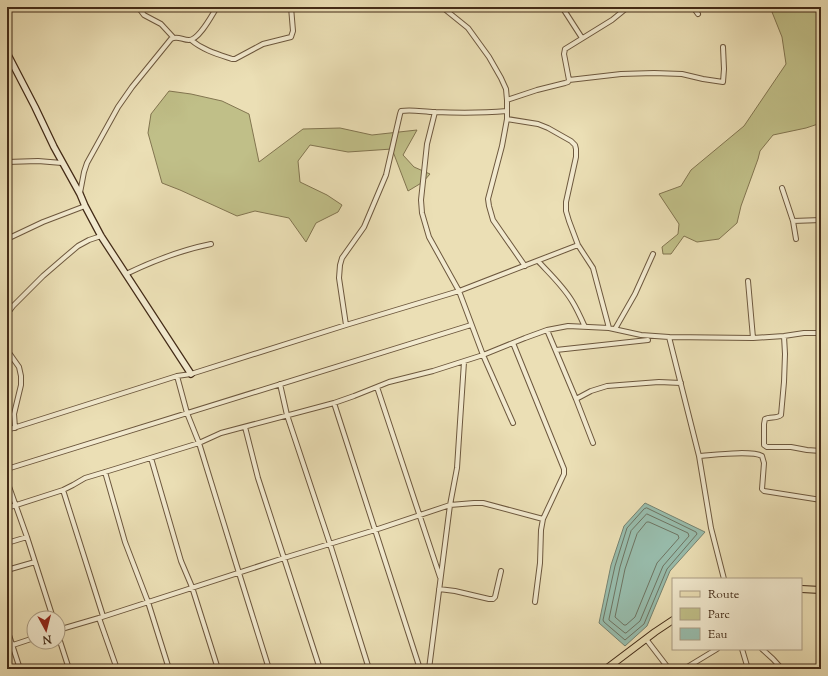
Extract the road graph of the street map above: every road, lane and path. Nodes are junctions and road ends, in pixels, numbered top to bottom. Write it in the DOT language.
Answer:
graph roads {
  1 [pos="138,7"];
  2 [pos="217,7"];
  3 [pos="291,7"];
  4 [pos="442,7"];
  5 [pos="562,7"];
  6 [pos="628,7"];
  7 [pos="693,7"];
  8 [pos="698,14"];
  9 [pos="173,38"];
  10 [pos="582,38"];
  11 [pos="191,40"];
  12 [pos="723,47"];
  13 [pos="7,53"];
  14 [pos="569,80"];
  15 [pos="507,100"];
  16 [pos="507,111"];
  17 [pos="435,112"];
  18 [pos="507,119"];
  19 [pos="7,162"];
  20 [pos="62,163"];
  21 [pos="782,188"];
  22 [pos="80,194"];
  23 [pos="85,206"];
  24 [pos="821,220"];
  25 [pos="793,222"];
  26 [pos="101,236"];
  27 [pos="7,239"];
  28 [pos="796,239"];
  29 [pos="210,244"];
  30 [pos="578,245"];
  31 [pos="653,254"];
  32 [pos="538,261"];
  33 [pos="525,266"];
  34 [pos="126,274"];
  35 [pos="748,281"];
  36 [pos="459,291"];
  37 [pos="7,314"];
  38 [pos="346,325"];
  39 [pos="471,325"];
  40 [pos="585,327"];
  41 [pos="609,328"];
  42 [pos="614,329"];
  43 [pos="548,330"];
  44 [pos="821,333"];
  45 [pos="784,336"];
  46 [pos="669,337"];
  47 [pos="753,338"];
  48 [pos="648,340"];
  49 [pos="512,343"];
  50 [pos="7,350"];
  51 [pos="556,350"];
  52 [pos="483,355"];
  53 [pos="464,362"];
  54 [pos="191,374"];
  55 [pos="177,376"];
  56 [pos="681,383"];
  57 [pos="280,384"];
  58 [pos="377,387"];
  59 [pos="576,399"];
  60 [pos="334,403"];
  61 [pos="187,413"];
  62 [pos="287,415"];
  63 [pos="513,423"];
  64 [pos="245,427"];
  65 [pos="15,428"];
  66 [pos="7,430"];
  67 [pos="200,443"];
  68 [pos="593,443"];
  69 [pos="821,451"];
  70 [pos="699,456"];
  71 [pos="151,458"];
  72 [pos="7,469"];
  73 [pos="105,472"];
  74 [pos="7,481"];
  75 [pos="63,490"];
  76 [pos="821,500"];
  77 [pos="15,505"];
  78 [pos="450,505"];
  79 [pos="7,508"];
  80 [pos="420,515"];
  81 [pos="543,519"];
  82 [pos="375,530"];
  83 [pos="26,537"];
  84 [pos="7,543"];
  85 [pos="330,544"];
  86 [pos="284,558"];
  87 [pos="35,562"];
  88 [pos="7,570"];
  89 [pos="501,571"];
  90 [pos="238,573"];
  91 [pos="724,578"];
  92 [pos="441,579"];
  93 [pos="192,587"];
  94 [pos="439,589"];
  95 [pos="802,589"];
  96 [pos="821,590"];
  97 [pos="148,602"];
  98 [pos="535,602"];
  99 [pos="50,610"];
  100 [pos="101,617"];
  101 [pos="672,621"];
  102 [pos="66,628"];
  103 [pos="7,629"];
  104 [pos="646,639"];
  105 [pos="26,641"];
  106 [pos="12,645"];
  107 [pos="7,647"];
  108 [pos="63,650"];
  109 [pos="715,650"];
  110 [pos="742,650"];
  111 [pos="763,650"];
  112 [pos="20,669"];
  113 [pos="69,669"];
  114 [pos="117,669"];
  115 [pos="169,669"];
  116 [pos="218,669"];
  117 [pos="269,669"];
  118 [pos="320,669"];
  119 [pos="369,669"];
  120 [pos="420,669"];
  121 [pos="429,669"];
  122 [pos="606,669"];
  123 [pos="669,669"];
  124 [pos="684,669"];
  125 [pos="748,669"];
  126 [pos="782,669"];
  1 -- 9 [label="street"];
  2 -- 11 [label="street"];
  3 -- 11 [label="street"];
  4 -- 15 [label="street"];
  5 -- 10 [label="street"];
  6 -- 10 [label="street"];
  7 -- 8 [label="street"];
  9 -- 11 [label="street"];
  9 -- 22 [label="street"];
  10 -- 14 [label="street"];
  12 -- 14 [label="street"];
  13 -- 20 [label="street"];
  14 -- 15 [label="street"];
  15 -- 16 [label="street"];
  16 -- 17 [label="street"];
  16 -- 18 [label="street"];
  17 -- 36 [label="street"];
  17 -- 38 [label="street"];
  18 -- 30 [label="street"];
  18 -- 33 [label="street"];
  19 -- 20 [label="street"];
  20 -- 22 [label="street"];
  21 -- 25 [label="street"];
  22 -- 23 [label="street"];
  23 -- 26 [label="street"];
  23 -- 27 [label="street"];
  24 -- 25 [label="street"];
  25 -- 28 [label="street"];
  26 -- 34 [label="street"];
  26 -- 37 [label="street"];
  29 -- 34 [label="street"];
  30 -- 32 [label="street"];
  30 -- 41 [label="street"];
  31 -- 42 [label="street"];
  32 -- 33 [label="street"];
  32 -- 40 [label="street"];
  33 -- 36 [label="street"];
  34 -- 54 [label="street"];
  35 -- 47 [label="street"];
  36 -- 38 [label="street"];
  36 -- 39 [label="street"];
  38 -- 54 [label="street"];
  39 -- 52 [label="street"];
  39 -- 57 [label="street"];
  40 -- 41 [label="street"];
  40 -- 43 [label="street"];
  41 -- 42 [label="street"];
  42 -- 46 [label="street"];
  43 -- 49 [label="street"];
  43 -- 51 [label="street"];
  44 -- 45 [label="street"];
  45 -- 47 [label="street"];
  45 -- 69 [label="street"];
  46 -- 47 [label="street"];
  46 -- 56 [label="street"];
  48 -- 51 [label="street"];
  49 -- 52 [label="street"];
  49 -- 81 [label="street"];
  50 -- 65 [label="street"];
  51 -- 59 [label="street"];
  52 -- 53 [label="street"];
  52 -- 63 [label="street"];
  53 -- 58 [label="street"];
  53 -- 78 [label="street"];
  54 -- 55 [label="street"];
  55 -- 61 [label="street"];
  55 -- 65 [label="street"];
  56 -- 59 [label="street"];
  56 -- 70 [label="street"];
  57 -- 61 [label="street"];
  57 -- 62 [label="street"];
  58 -- 60 [label="street"];
  58 -- 80 [label="street"];
  59 -- 68 [label="street"];
  60 -- 62 [label="street"];
  60 -- 82 [label="street"];
  61 -- 67 [label="street"];
  61 -- 72 [label="street"];
  62 -- 64 [label="street"];
  62 -- 85 [label="street"];
  64 -- 67 [label="street"];
  64 -- 86 [label="street"];
  65 -- 66 [label="street"];
  67 -- 71 [label="street"];
  67 -- 90 [label="street"];
  70 -- 76 [label="street"];
  70 -- 91 [label="street"];
  71 -- 73 [label="street"];
  71 -- 93 [label="street"];
  73 -- 75 [label="street"];
  73 -- 97 [label="street"];
  74 -- 77 [label="street"];
  75 -- 77 [label="street"];
  75 -- 100 [label="street"];
  77 -- 79 [label="street"];
  77 -- 83 [label="street"];
  78 -- 80 [label="street"];
  78 -- 81 [label="street"];
  78 -- 92 [label="street"];
  80 -- 82 [label="street"];
  80 -- 92 [label="street"];
  81 -- 98 [label="street"];
  82 -- 85 [label="street"];
  82 -- 120 [label="street"];
  83 -- 84 [label="street"];
  83 -- 87 [label="street"];
  85 -- 86 [label="street"];
  85 -- 119 [label="street"];
  86 -- 90 [label="street"];
  86 -- 118 [label="street"];
  87 -- 88 [label="street"];
  87 -- 99 [label="street"];
  89 -- 94 [label="street"];
  90 -- 93 [label="street"];
  90 -- 117 [label="street"];
  92 -- 94 [label="street"];
  93 -- 97 [label="street"];
  93 -- 116 [label="street"];
  94 -- 121 [label="street"];
  95 -- 96 [label="main road"];
  97 -- 100 [label="street"];
  97 -- 115 [label="street"];
  100 -- 102 [label="street"];
  100 -- 114 [label="street"];
  101 -- 104 [label="main road"];
  103 -- 106 [label="street"];
  104 -- 122 [label="main road"];
  104 -- 123 [label="street"];
  105 -- 106 [label="street"];
  106 -- 107 [label="street"];
  106 -- 112 [label="street"];
  108 -- 113 [label="street"];
  109 -- 124 [label="street"];
  110 -- 125 [label="street"];
  111 -- 126 [label="street"];
}
